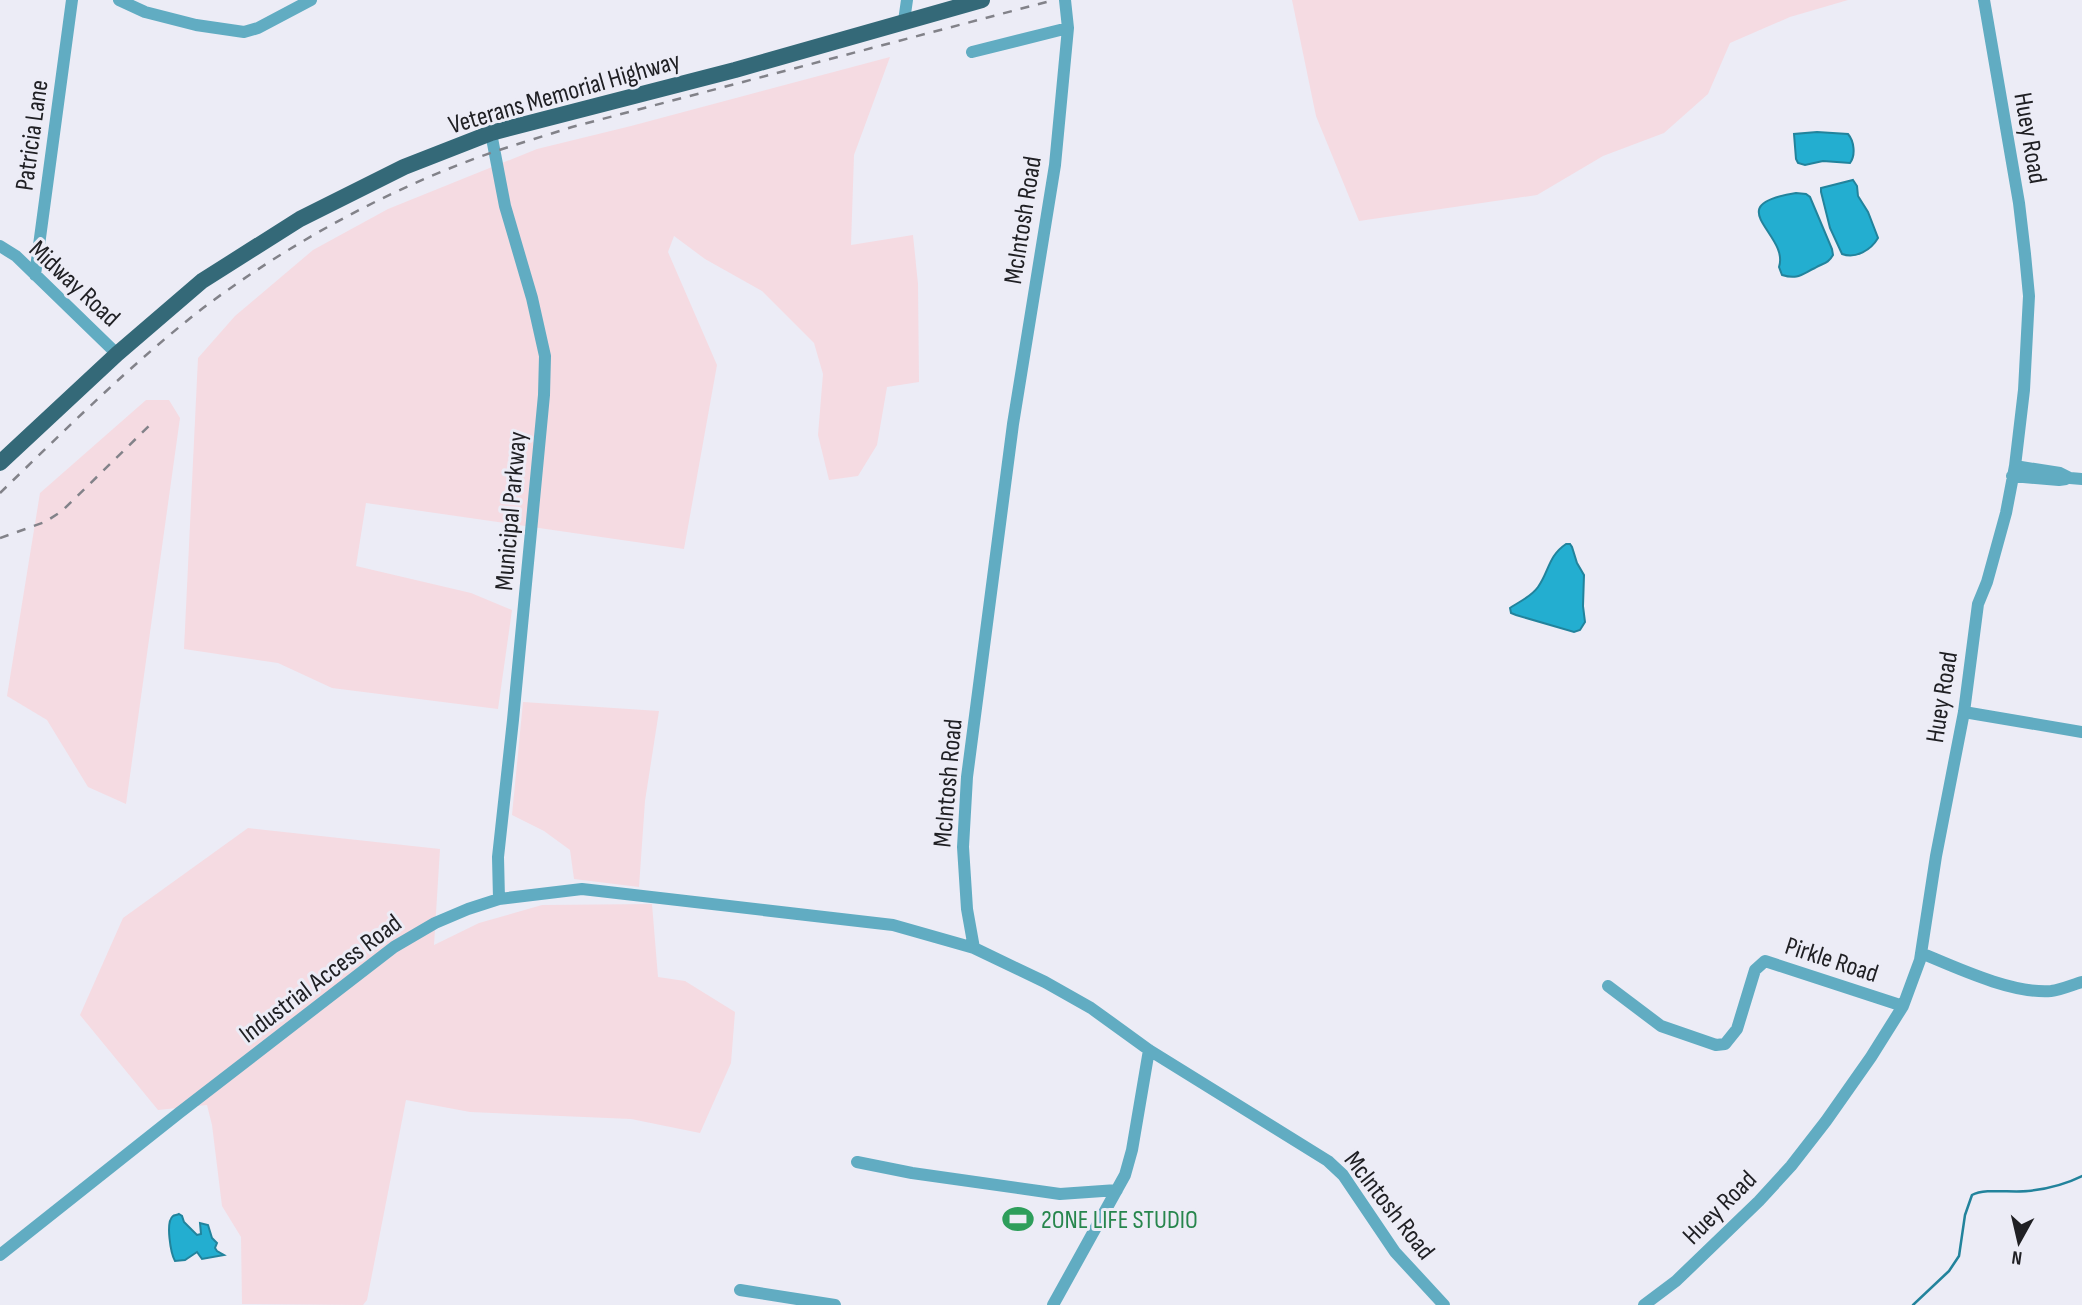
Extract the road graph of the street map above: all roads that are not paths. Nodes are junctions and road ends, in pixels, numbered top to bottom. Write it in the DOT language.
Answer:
graph roads {
  1 [pos="72,0"];
  2 [pos="119,0"];
  3 [pos="312,0"];
  4 [pos="907,0"];
  5 [pos="982,0"];
  6 [pos="1065,0"];
  7 [pos="1984,0"];
  8 [pos="904,21"];
  9 [pos="1068,28"];
  10 [pos="972,52"];
  11 [pos="491,133"];
  12 [pos="0,246"];
  13 [pos="35,275"];
  14 [pos="117,354"];
  15 [pos="0,463"];
  16 [pos="2013,471"];
  17 [pos="2076,479"];
  18 [pos="1964,712"];
  19 [pos="2082,733"];
  20 [pos="499,899"];
  21 [pos="974,948"];
  22 [pos="1921,953"];
  23 [pos="2082,982"];
  24 [pos="1608,986"];
  25 [pos="1903,1006"];
  26 [pos="1149,1050"];
  27 [pos="857,1162"];
  28 [pos="1117,1190"];
  29 [pos="0,1255"];
  30 [pos="740,1290"];
  31 [pos="835,1305"];
  32 [pos="1053,1305"];
  33 [pos="1444,1305"];
  34 [pos="1644,1305"];
  1 -- 13 [label="street, Patricia Lane"];
  2 -- 3 [label="street"];
  4 -- 8 [label="street"];
  5 -- 8 [label="main road, Veterans Memorial Highway"];
  6 -- 9 [label="street, McIntosh Road"];
  7 -- 16 [label="street, Huey Road"];
  8 -- 11 [label="main road, Veterans Memorial Highway"];
  9 -- 10 [label="street"];
  9 -- 21 [label="street, McIntosh Road"];
  11 -- 14 [label="main road, Veterans Memorial Highway"];
  11 -- 20 [label="street, Municipal Parkway"];
  12 -- 13 [label="street, Midway Road"];
  13 -- 14 [label="street, Midway Road"];
  14 -- 15 [label="main road, Veterans Memorial Highway"];
  16 -- 17 [label="street"];
  16 -- 18 [label="street, Huey Road"];
  18 -- 19 [label="street"];
  18 -- 22 [label="street, Huey Road"];
  20 -- 21 [label="street, Industrial Access Road"];
  20 -- 29 [label="street, Industrial Access Road"];
  21 -- 26 [label="street, McIntosh Road"];
  22 -- 23 [label="street"];
  22 -- 25 [label="street, Huey Road"];
  24 -- 25 [label="street, Pirkle Road"];
  25 -- 34 [label="street, Huey Road"];
  26 -- 28 [label="street"];
  26 -- 33 [label="street, McIntosh Road"];
  27 -- 28 [label="street"];
  28 -- 32 [label="street"];
  30 -- 31 [label="street"];
}
